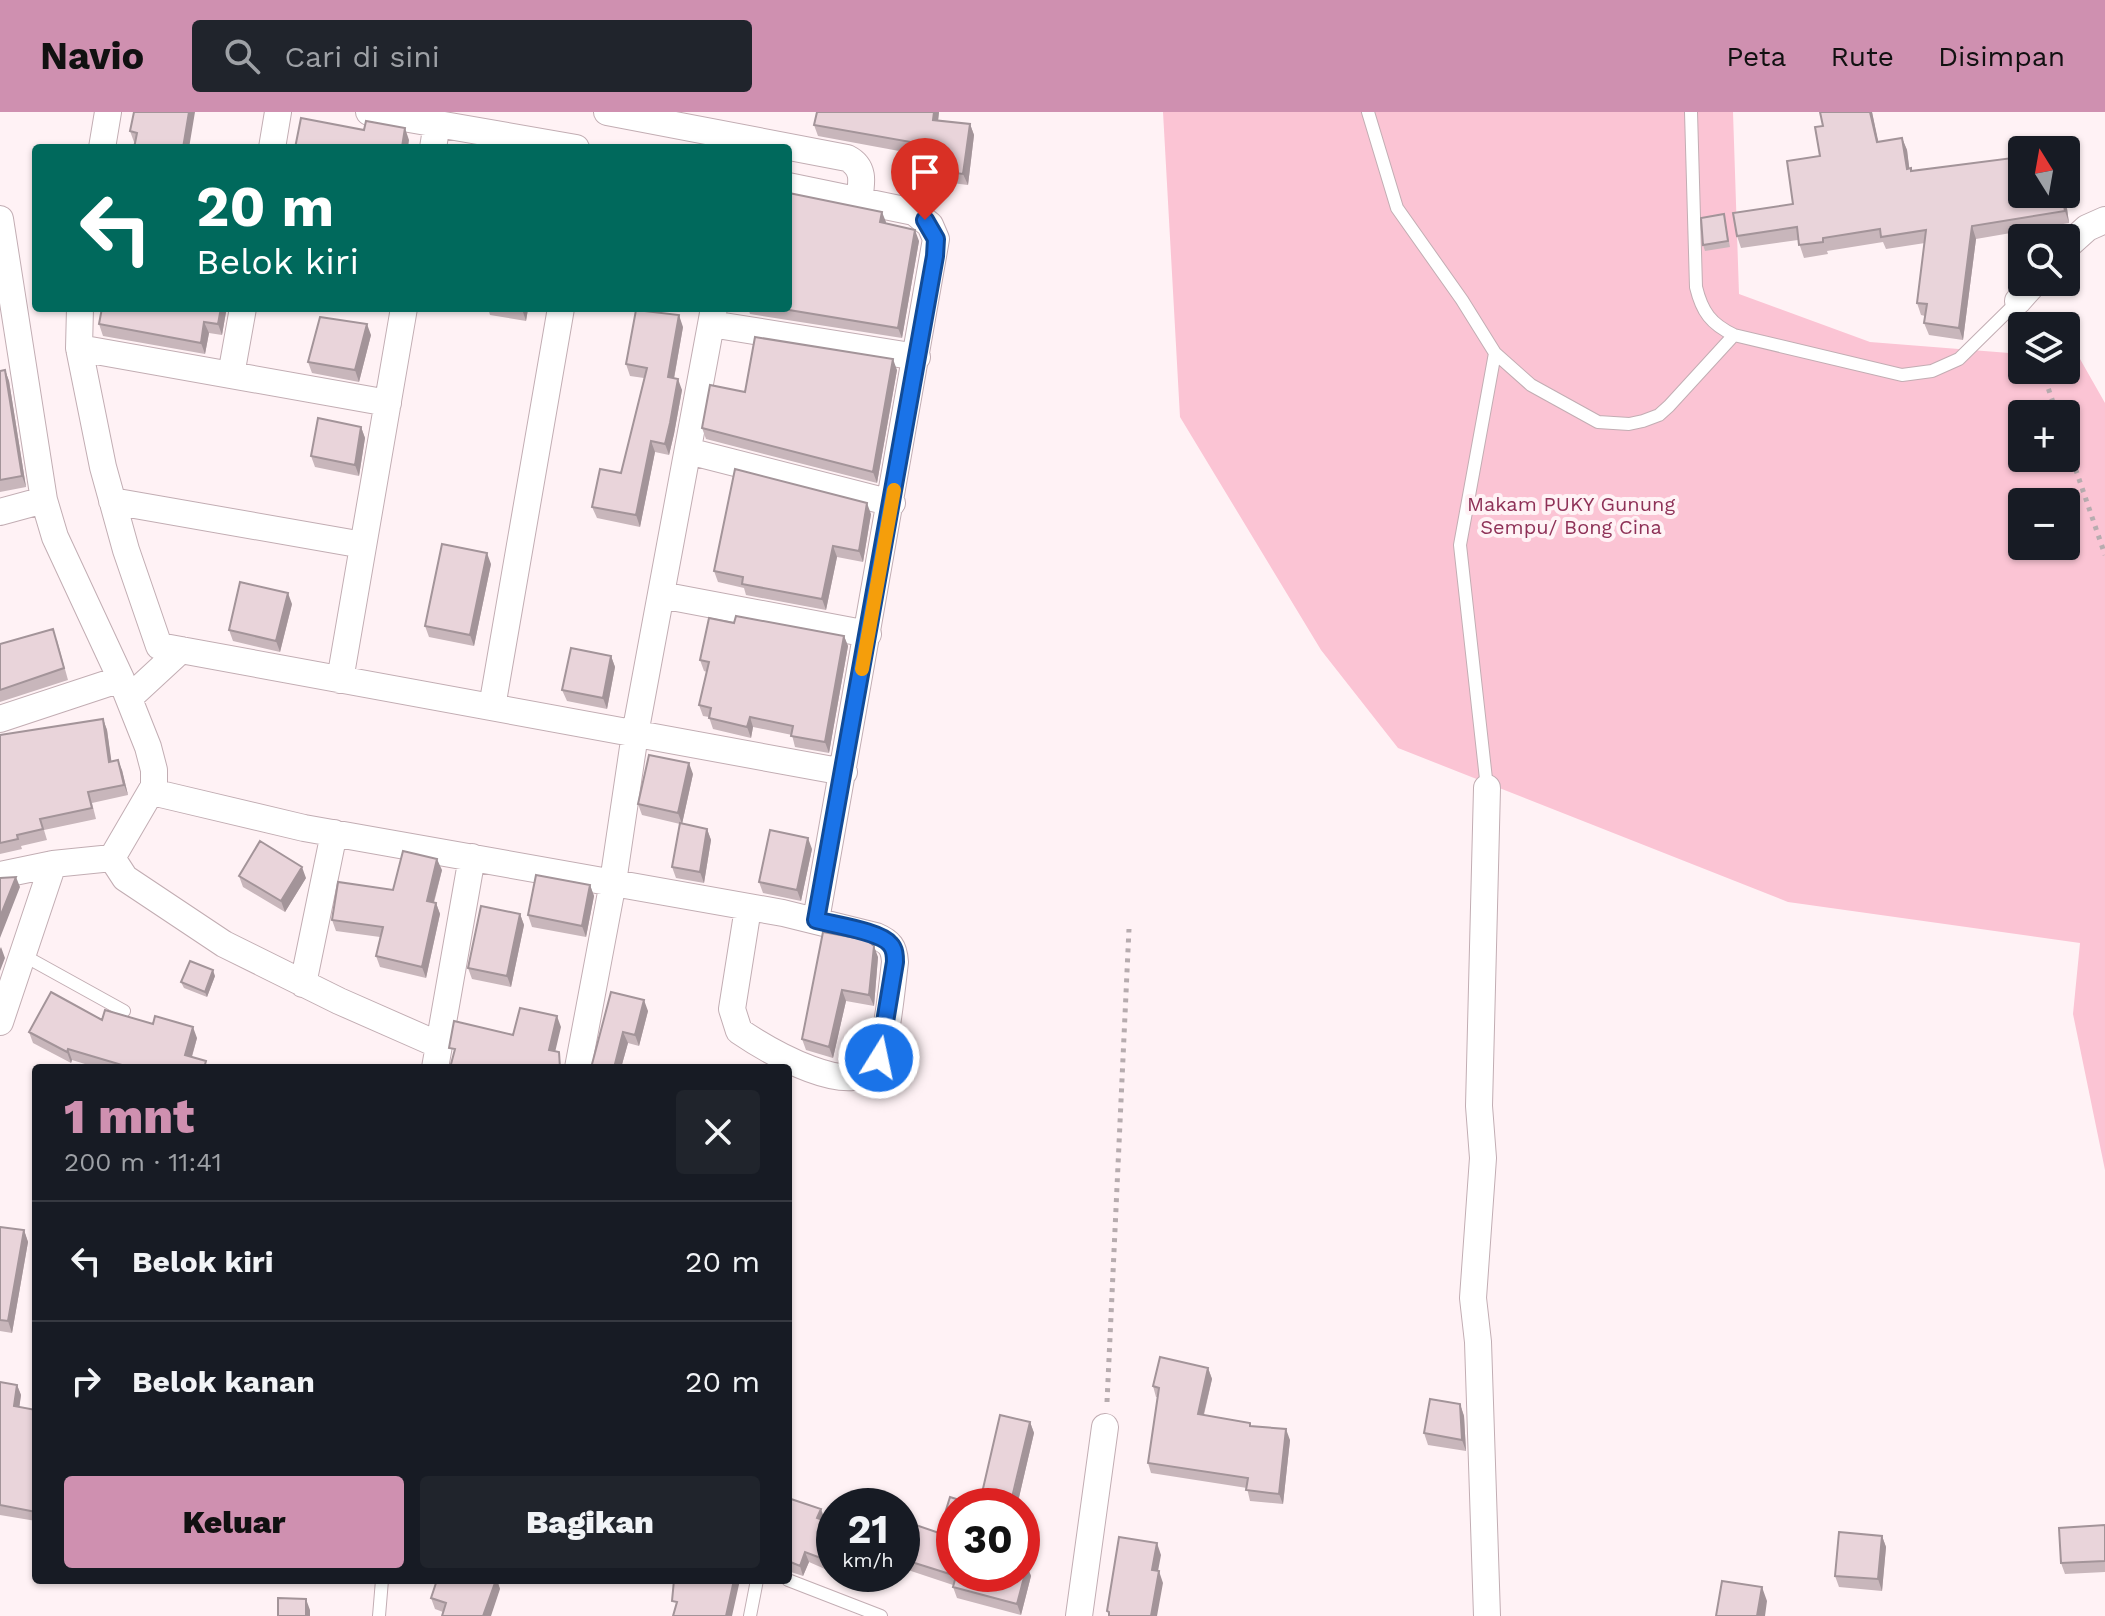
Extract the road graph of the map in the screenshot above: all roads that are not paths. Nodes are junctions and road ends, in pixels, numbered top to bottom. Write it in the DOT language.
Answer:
graph roads {
  1 [pos="108,112"];
  2 [pos="278,112"];
  3 [pos="369,112"];
  4 [pos="607,112"];
  5 [pos="1368,112"];
  6 [pos="1691,112"];
  7 [pos="435,136"];
  8 [pos="103,144"];
  9 [pos="273,144"];
  10 [pos="529,144"];
  11 [pos="774,144"];
  12 [pos="792,147"];
  13 [pos="792,187"];
  14 [pos="859,200"];
  15 [pos="0,219"];
  16 [pos="2105,220"];
  17 [pos="2080,234"];
  18 [pos="2023,296"];
  19 [pos="80,312"];
  20 [pos="242,312"];
  21 [pos="403,312"];
  22 [pos="560,312"];
  23 [pos="713,316"];
  24 [pos="1734,335"];
  25 [pos="79,348"];
  26 [pos="1495,353"];
  27 [pos="917,357"];
  28 [pos="231,375"];
  29 [pos="388,403"];
  30 [pos="688,451"];
  31 [pos="44,500"];
  32 [pos="112,501"];
  33 [pos="892,503"];
  34 [pos="0,512"];
  35 [pos="363,545"];
  36 [pos="661,595"];
  37 [pos="868,634"];
  38 [pos="181,650"];
  39 [pos="340,680"];
  40 [pos="125,689"];
  41 [pos="492,707"];
  42 [pos="0,719"];
  43 [pos="635,734"];
  44 [pos="844,772"];
  45 [pos="1487,788"];
  46 [pos="152,792"];
  47 [pos="334,833"];
  48 [pos="472,857"];
  49 [pos="112,858"];
  50 [pos="53,864"];
  51 [pos="0,875"];
  52 [pos="613,882"];
  53 [pos="748,908"];
  54 [pos="816,920"];
  55 [pos="21,954"];
  56 [pos="303,984"];
  57 [pos="124,1011"];
  58 [pos="0,1022"];
  59 [pos="437,1057"];
  60 [pos="579,1064"];
  61 [pos="1105,1427"];
  62 [pos="792,1582"];
  63 [pos="382,1584"];
  64 [pos="756,1584"];
  65 [pos="379,1616"];
  66 [pos="750,1616"];
  67 [pos="881,1616"];
  68 [pos="1079,1616"];
  69 [pos="1487,1616"];
  1 -- 8 [label="street"];
  2 -- 9 [label="street"];
  3 -- 7 [label="street"];
  4 -- 11 [label="street"];
  5 -- 26 [label="lane"];
  6 -- 24 [label="lane"];
  7 -- 10 [label="street"];
  12 -- 14 [label="street"];
  13 -- 14 [label="street"];
  14 -- 27 [label="street"];
  15 -- 31 [label="street"];
  16 -- 17 [label="street"];
  18 -- 24 [label="lane"];
  19 -- 25 [label="street"];
  20 -- 28 [label="street"];
  21 -- 29 [label="street"];
  22 -- 41 [label="street"];
  23 -- 27 [label="street"];
  23 -- 30 [label="street"];
  24 -- 26 [label="lane"];
  25 -- 28 [label="street"];
  25 -- 32 [label="street"];
  26 -- 45 [label="lane"];
  27 -- 33 [label="street"];
  28 -- 29 [label="street"];
  29 -- 35 [label="street"];
  30 -- 33 [label="street"];
  30 -- 36 [label="street"];
  31 -- 34 [label="street"];
  31 -- 40 [label="street"];
  32 -- 35 [label="street"];
  32 -- 38 [label="street"];
  33 -- 37 [label="street"];
  35 -- 39 [label="street"];
  36 -- 37 [label="street"];
  36 -- 43 [label="street"];
  37 -- 44 [label="street"];
  38 -- 39 [label="street"];
  38 -- 40 [label="street"];
  39 -- 41 [label="street"];
  40 -- 42 [label="street"];
  40 -- 46 [label="street"];
  41 -- 43 [label="street"];
  43 -- 44 [label="street"];
  43 -- 52 [label="street"];
  44 -- 54 [label="street"];
  45 -- 69 [label="street"];
  46 -- 47 [label="street"];
  46 -- 49 [label="street"];
  47 -- 48 [label="street"];
  47 -- 56 [label="street"];
  48 -- 52 [label="street"];
  48 -- 59 [label="street"];
  49 -- 50 [label="street"];
  49 -- 56 [label="street"];
  50 -- 51 [label="street"];
  50 -- 55 [label="street"];
  52 -- 53 [label="street"];
  52 -- 60 [label="street"];
  53 -- 54 [label="street"];
  53 -- 54 [label="street"];
  55 -- 57 [label="lane"];
  55 -- 58 [label="street"];
  56 -- 59 [label="street"];
  61 -- 68 [label="street"];
  62 -- 67 [label="lane"];
  63 -- 65 [label="lane"];
  64 -- 66 [label="lane"];
}
